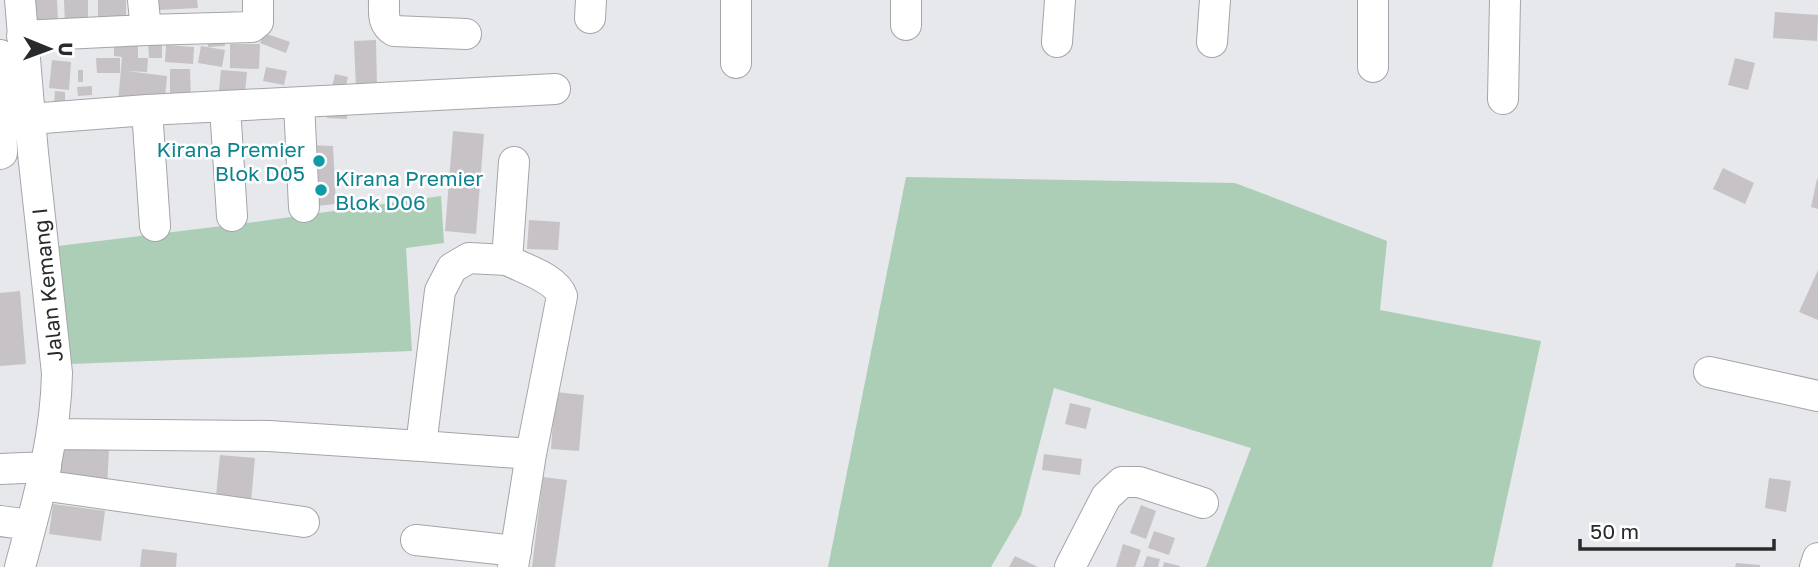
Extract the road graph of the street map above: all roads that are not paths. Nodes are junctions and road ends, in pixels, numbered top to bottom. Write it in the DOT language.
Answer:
graph roads {
  1 [pos="20,0"];
  2 [pos="143,0"];
  3 [pos="258,0"];
  4 [pos="384,0"];
  5 [pos="736,0"];
  6 [pos="1060,0"];
  7 [pos="1215,0"];
  8 [pos="1373,0"];
  9 [pos="1505,0"];
  10 [pos="146,30"];
  11 [pos="466,34"];
  12 [pos="1057,41"];
  13 [pos="1212,42"];
  14 [pos="11,46"];
  15 [pos="736,63"];
  16 [pos="1373,67"];
  17 [pos="555,89"];
  18 [pos="1503,99"];
  19 [pos="299,103"];
  20 [pos="225,107"];
  21 [pos="147,110"];
  22 [pos="30,119"];
  23 [pos="0,154"];
  24 [pos="514,162"];
  25 [pos="304,207"];
  26 [pos="232,216"];
  27 [pos="155,226"];
  28 [pos="507,260"];
  29 [pos="1709,372"];
  30 [pos="1818,396"];
  31 [pos="52,434"];
  32 [pos="421,446"];
  33 [pos="531,454"];
  34 [pos="0,469"];
  35 [pos="44,476"];
  36 [pos="1203,503"];
  37 [pos="0,521"];
  38 [pos="304,522"];
  39 [pos="31,526"];
  40 [pos="416,540"];
  41 [pos="1818,558"];
  42 [pos="514,559"];
  43 [pos="20,567"];
  44 [pos="1070,567"];
  45 [pos="1815,567"];
  1 -- 14 [label="street, Jalan Kemang I"];
  2 -- 10 [label="street"];
  3 -- 10 [label="street"];
  4 -- 11 [label="street"];
  5 -- 15 [label="street"];
  6 -- 12 [label="street"];
  7 -- 13 [label="street"];
  8 -- 16 [label="street"];
  9 -- 18 [label="street"];
  10 -- 14 [label="street"];
  14 -- 22 [label="street, Jalan Kemang I"];
  14 -- 23 [label="street"];
  17 -- 19 [label="street"];
  19 -- 20 [label="street"];
  19 -- 25 [label="street"];
  20 -- 21 [label="street"];
  20 -- 26 [label="street"];
  21 -- 22 [label="street"];
  21 -- 27 [label="street"];
  22 -- 31 [label="street, Jalan Kemang I"];
  24 -- 28 [label="street"];
  28 -- 32 [label="street"];
  28 -- 33 [label="street"];
  29 -- 30 [label="street"];
  31 -- 32 [label="street"];
  31 -- 35 [label="street, Jalan Kemang I"];
  32 -- 33 [label="street"];
  33 -- 42 [label="street"];
  34 -- 35 [label="street"];
  35 -- 38 [label="street"];
  35 -- 39 [label="street, Jalan Kemang I"];
  36 -- 44 [label="street"];
  37 -- 39 [label="street"];
  39 -- 43 [label="street, Jalan Kemang I"];
  40 -- 42 [label="street"];
  41 -- 45 [label="street"];
}
